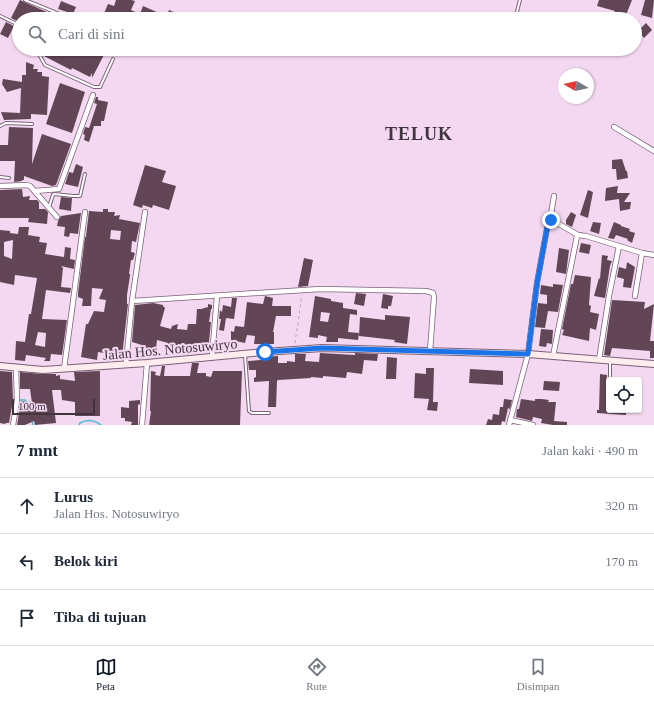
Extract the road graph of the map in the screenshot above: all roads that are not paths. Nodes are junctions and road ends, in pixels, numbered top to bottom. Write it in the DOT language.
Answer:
graph roads {
  1 [pos="25,0"];
  2 [pos="520,0"];
  3 [pos="55,12"];
  4 [pos="517,12"];
  5 [pos="0,16"];
  6 [pos="12,22"];
  7 [pos="40,56"];
  8 [pos="114,59"];
  9 [pos="93,95"];
  10 [pos="32,124"];
  11 [pos="0,126"];
  12 [pos="614,127"];
  13 [pos="654,151"];
  14 [pos="84,174"];
  15 [pos="0,177"];
  16 [pos="9,178"];
  17 [pos="0,186"];
  18 [pos="35,191"];
  19 [pos="554,196"];
  20 [pos="49,207"];
  21 [pos="85,212"];
  22 [pos="145,212"];
  23 [pos="57,217"];
  24 [pos="550,220"];
  25 [pos="578,235"];
  26 [pos="619,246"];
  27 [pos="642,253"];
  28 [pos="654,255"];
  29 [pos="217,296"];
  30 [pos="635,296"];
  31 [pos="132,301"];
  32 [pos="430,351"];
  33 [pos="528,354"];
  34 [pos="245,355"];
  35 [pos="554,356"];
  36 [pos="212,357"];
  37 [pos="599,360"];
  38 [pos="610,361"];
  39 [pos="147,363"];
  40 [pos="126,364"];
  41 [pos="654,364"];
  42 [pos="0,366"];
  43 [pos="16,368"];
  44 [pos="64,369"];
  45 [pos="610,377"];
  46 [pos="269,413"];
  47 [pos="510,423"];
  48 [pos="13,425"];
  49 [pos="142,425"];
  50 [pos="533,425"];
  1 -- 3 [label="lane"];
  2 -- 4 [label="lane"];
  5 -- 6 [label="lane"];
  7 -- 8 [label="lane"];
  9 -- 18 [label="street"];
  10 -- 11 [label="lane"];
  12 -- 13 [label="street"];
  14 -- 20 [label="lane"];
  15 -- 16 [label="lane"];
  17 -- 18 [label="street"];
  18 -- 20 [label="street"];
  19 -- 24 [label="street"];
  20 -- 23 [label="street"];
  21 -- 44 [label="street"];
  22 -- 31 [label="street"];
  24 -- 25 [label="street"];
  24 -- 33 [label="street"];
  25 -- 26 [label="street"];
  25 -- 35 [label="street"];
  26 -- 27 [label="street"];
  26 -- 37 [label="street"];
  27 -- 28 [label="street"];
  27 -- 30 [label="street"];
  29 -- 31 [label="street"];
  29 -- 32 [label="street"];
  29 -- 36 [label="street"];
  31 -- 40 [label="street"];
  32 -- 33 [label="street, Jalan Hos. Notosuwiryo"];
  32 -- 34 [label="street, Jalan Hos. Notosuwiryo"];
  33 -- 35 [label="street, Jalan Hos. Notosuwiryo"];
  33 -- 47 [label="street"];
  34 -- 36 [label="street, Jalan Hos. Notosuwiryo"];
  34 -- 46 [label="lane"];
  35 -- 37 [label="street, Jalan Hos. Notosuwiryo"];
  36 -- 39 [label="street, Jalan Hos. Notosuwiryo"];
  37 -- 38 [label="street, Jalan Hos. Notosuwiryo"];
  38 -- 41 [label="street, Jalan Hos. Notosuwiryo"];
  38 -- 45 [label="lane"];
  39 -- 40 [label="street, Jalan Hos. Notosuwiryo"];
  39 -- 49 [label="street"];
  40 -- 44 [label="street, Jalan Hos. Notosuwiryo"];
  42 -- 43 [label="street, Jalan Hos. Notosuwiryo"];
  43 -- 44 [label="street, Jalan Hos. Notosuwiryo"];
  43 -- 48 [label="street"];
  47 -- 50 [label="street"];
}
